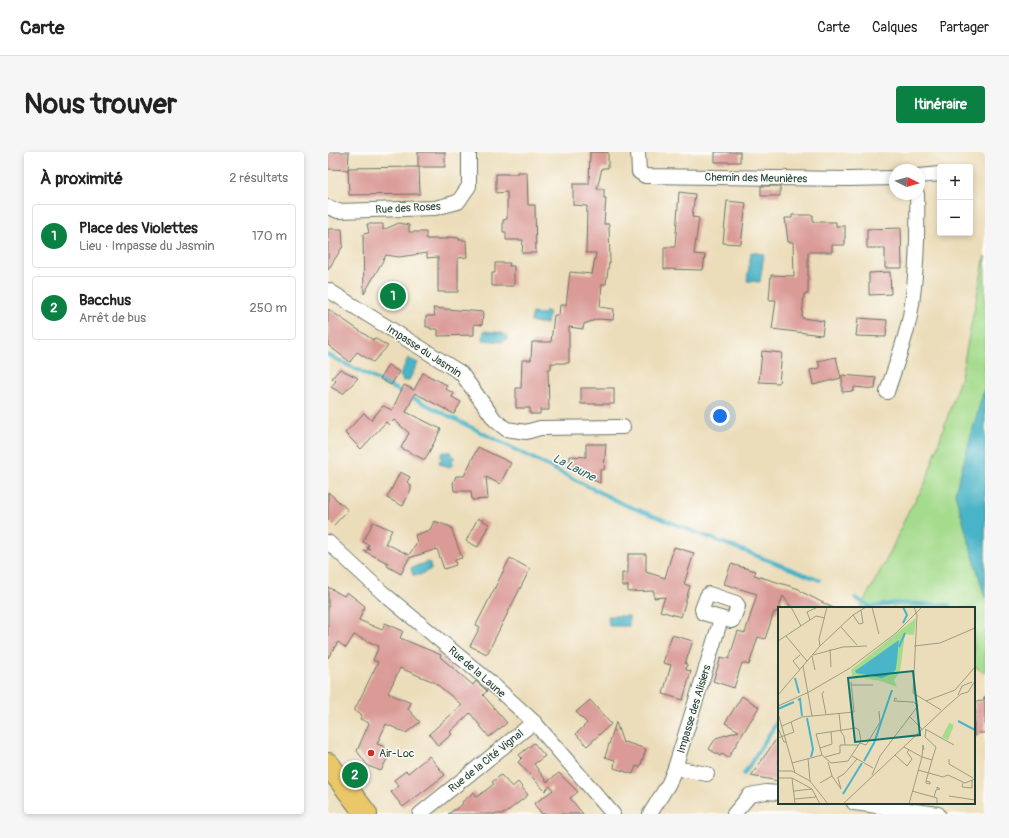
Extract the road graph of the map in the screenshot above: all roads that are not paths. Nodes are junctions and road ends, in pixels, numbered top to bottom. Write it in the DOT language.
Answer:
graph roads {
  1 [pos="469,152"];
  2 [pos="638,152"];
  3 [pos="937,174"];
  4 [pos="925,175"];
  5 [pos="889,178"];
  6 [pos="917,200"];
  7 [pos="328,206"];
  8 [pos="328,290"];
  9 [pos="887,392"];
  10 [pos="622,427"];
  11 [pos="328,542"];
  12 [pos="721,619"];
  13 [pos="534,722"];
  14 [pos="328,764"];
  15 [pos="675,768"];
  16 [pos="707,774"];
  17 [pos="778,793"];
  18 [pos="862,804"];
  19 [pos="366,814"];
  20 [pos="420,814"];
  21 [pos="614,814"];
  22 [pos="650,814"];
  23 [pos="734,814"];
  24 [pos="938,814"];
  1 -- 7 [label="street, Rue des Roses"];
  2 -- 5 [label="street, Chemin des Meunières"];
  3 -- 4 [label="street"];
  6 -- 9 [label="street"];
  8 -- 10 [label="street, Impasse du Jasmin"];
  11 -- 13 [label="street, Rue de la Laune"];
  12 -- 15 [label="street, Impasse des Alisiers"];
  13 -- 20 [label="street, Rue de la Cité Vignal"];
  13 -- 21 [label="street, Rue de la Laune"];
  14 -- 19 [label="main road"];
  15 -- 16 [label="street, Impasse des Alisiers"];
  15 -- 22 [label="street"];
  17 -- 23 [label="street"];
  18 -- 24 [label="street"];
}
